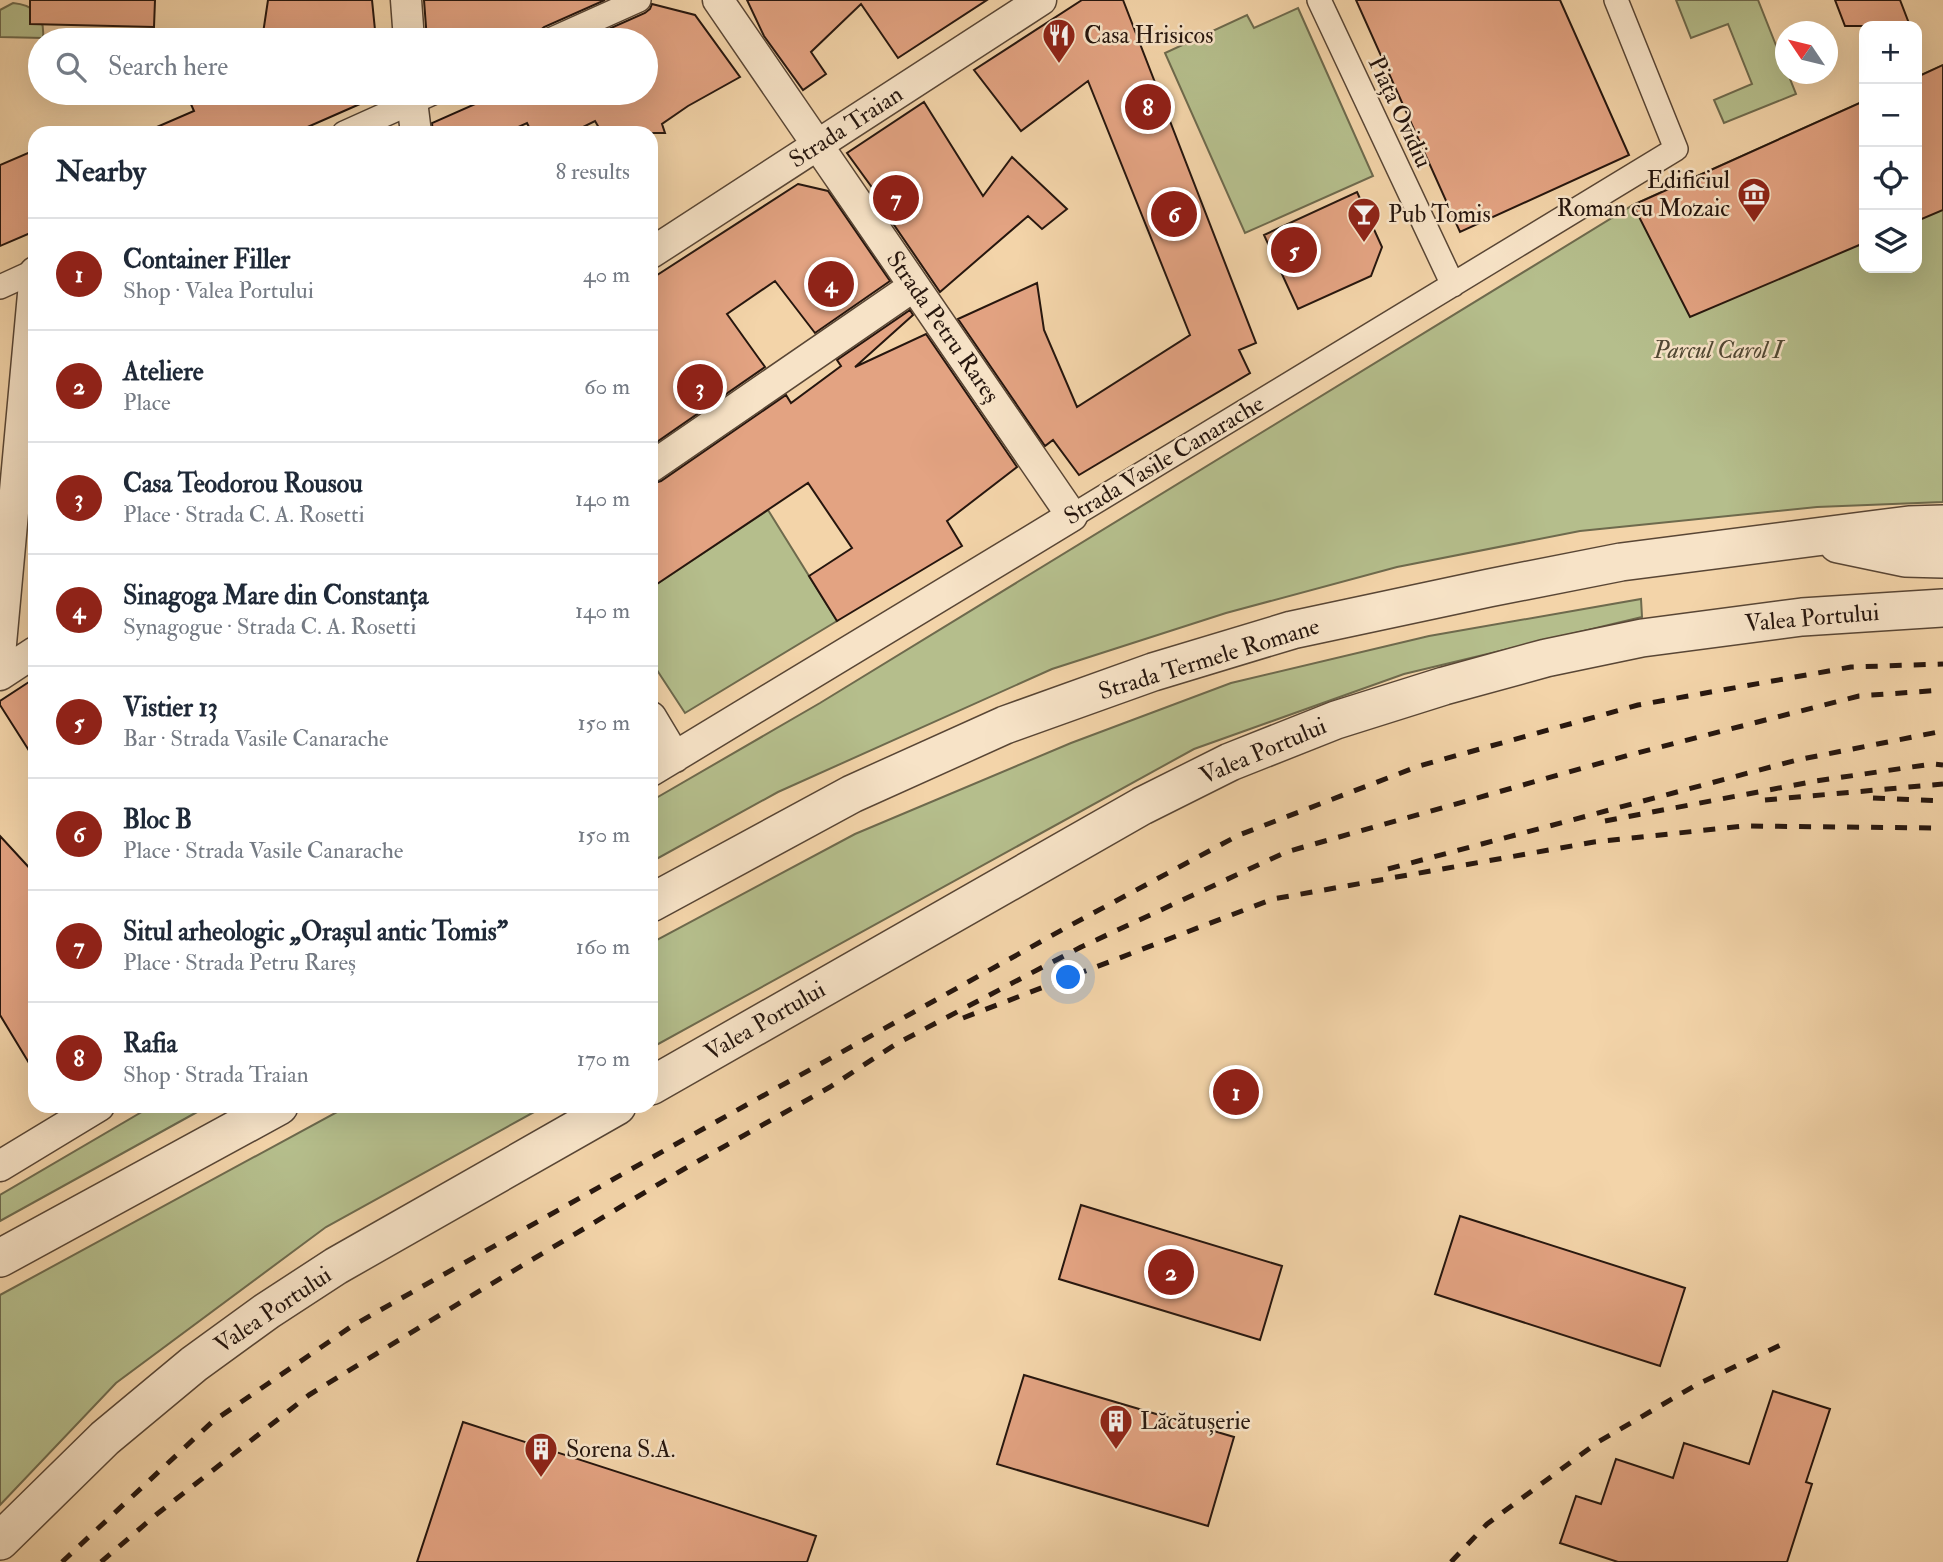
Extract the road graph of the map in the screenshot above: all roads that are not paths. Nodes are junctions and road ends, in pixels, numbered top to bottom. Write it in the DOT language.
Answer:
graph roads {
  1 [pos="407,0"];
  2 [pos="639,0"];
  3 [pos="718,0"];
  4 [pos="1041,0"];
  5 [pos="1319,0"];
  6 [pos="1616,0"];
  7 [pos="408,28"];
  8 [pos="577,28"];
  9 [pos="401,105"];
  10 [pos="418,105"];
  11 [pos="358,126"];
  12 [pos="417,126"];
  13 [pos="818,145"];
  14 [pos="658,248"];
  15 [pos="28,275"];
  16 [pos="1453,285"];
  17 [pos="914,286"];
  18 [pos="0,287"];
  19 [pos="28,349"];
  20 [pos="658,462"];
  21 [pos="1072,516"];
  22 [pos="1943,524"];
  23 [pos="1806,537"];
  24 [pos="1943,559"];
  25 [pos="1943,608"];
  26 [pos="0,655"];
  27 [pos="28,657"];
  28 [pos="0,675"];
  29 [pos="658,744"];
  30 [pos="663,764"];
  31 [pos="658,899"];
  32 [pos="658,1082"];
  33 [pos="87,1113"];
  34 [pos="266,1113"];
  35 [pos="605,1113"];
  36 [pos="0,1166"];
  37 [pos="0,1258"];
  38 [pos="0,1541"];
  1 -- 7 [label="street"];
  2 -- 8 [label="street"];
  3 -- 13 [label="street, Strada Petru Rareș"];
  4 -- 13 [label="street, Strada Traian"];
  5 -- 16 [label="street, Piața Ovidiu"];
  6 -- 16 [label="street, Strada Vasile Canarache"];
  9 -- 11 [label="street"];
  10 -- 12 [label="street"];
  13 -- 14 [label="street, Strada Traian"];
  13 -- 17 [label="street, Strada Petru Rareș"];
  15 -- 18 [label="street"];
  16 -- 21 [label="street, Strada Vasile Canarache"];
  17 -- 20 [label="street"];
  17 -- 21 [label="street, Strada Petru Rareș"];
  19 -- 26 [label="street"];
  21 -- 30 [label="street, Strada Vasile Canarache"];
  22 -- 23 [label="street, Strada Termele Romane"];
  23 -- 24 [label="street, Strada Termele Romane"];
  23 -- 31 [label="street, Strada Termele Romane"];
  25 -- 32 [label="street, Valea Portului"];
  27 -- 28 [label="street"];
  29 -- 30 [label="street"];
  33 -- 36 [label="street"];
  34 -- 37 [label="street"];
  35 -- 38 [label="street, Valea Portului"];
}
